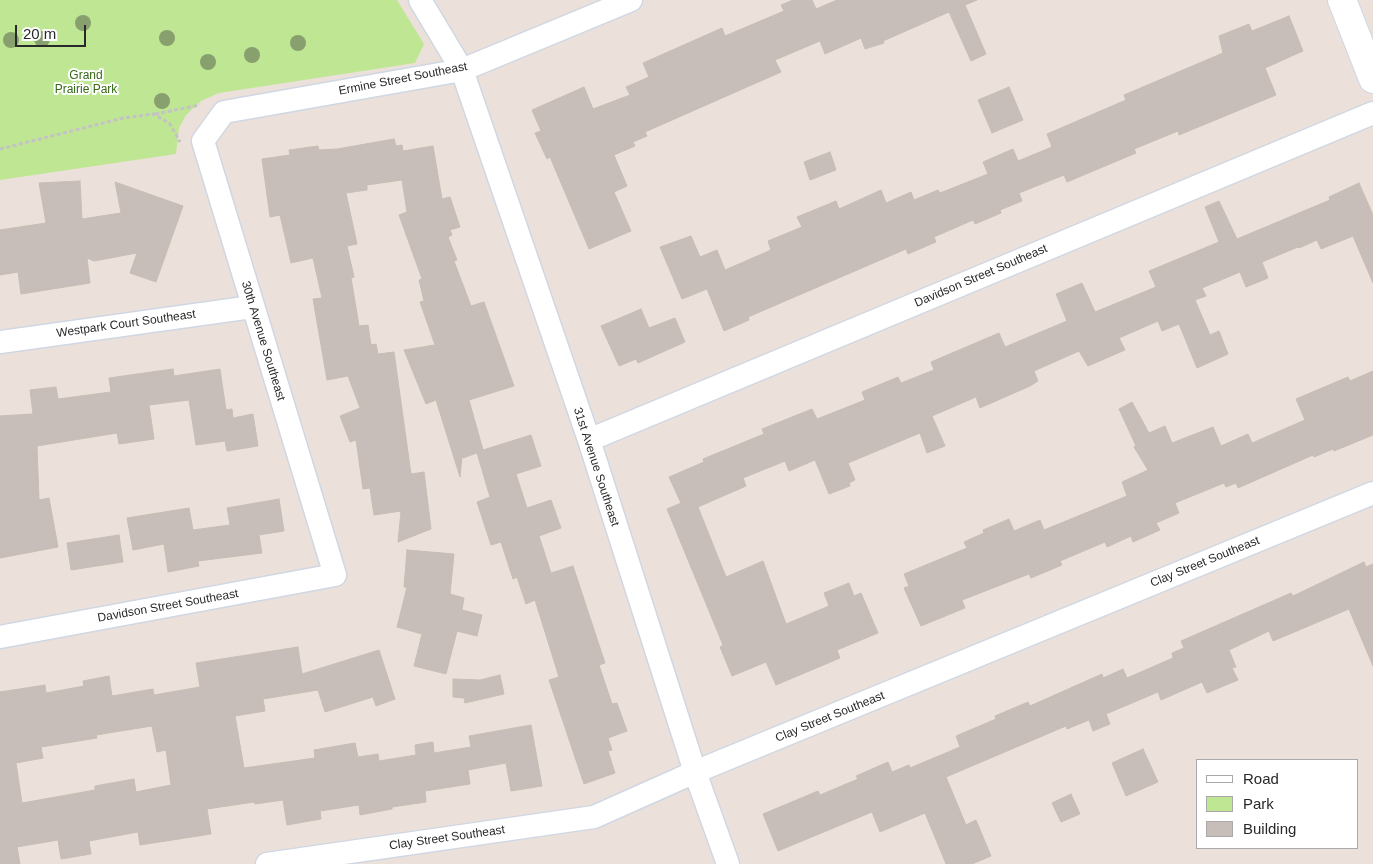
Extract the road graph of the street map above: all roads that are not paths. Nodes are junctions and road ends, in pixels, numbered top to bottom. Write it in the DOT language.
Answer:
graph roads {
  1 [pos="420,0"];
  2 [pos="631,0"];
  3 [pos="1342,0"];
  4 [pos="462,70"];
  5 [pos="1373,79"];
  6 [pos="1373,112"];
  7 [pos="203,141"];
  8 [pos="252,307"];
  9 [pos="0,342"];
  10 [pos="589,440"];
  11 [pos="1373,493"];
  12 [pos="336,575"];
  13 [pos="0,637"];
  14 [pos="695,772"];
  15 [pos="267,864"];
  16 [pos="728,864"];
  1 -- 4 [label="street, 31st Avenue Southeast"];
  2 -- 4 [label="street, Ermine Street Southeast"];
  3 -- 5 [label="main road"];
  4 -- 7 [label="street, Ermine Street Southeast"];
  4 -- 10 [label="street, 31st Avenue Southeast"];
  6 -- 10 [label="street, Davidson Street Southeast"];
  7 -- 8 [label="street, 30th Avenue Southeast"];
  8 -- 9 [label="street, Westpark Court Southeast"];
  8 -- 12 [label="street, 30th Avenue Southeast"];
  10 -- 14 [label="street, 31st Avenue Southeast"];
  11 -- 14 [label="street, Clay Street Southeast"];
  12 -- 13 [label="street, Davidson Street Southeast"];
  14 -- 15 [label="street, Clay Street Southeast"];
  14 -- 16 [label="street, 31st Avenue Southeast"];
}
